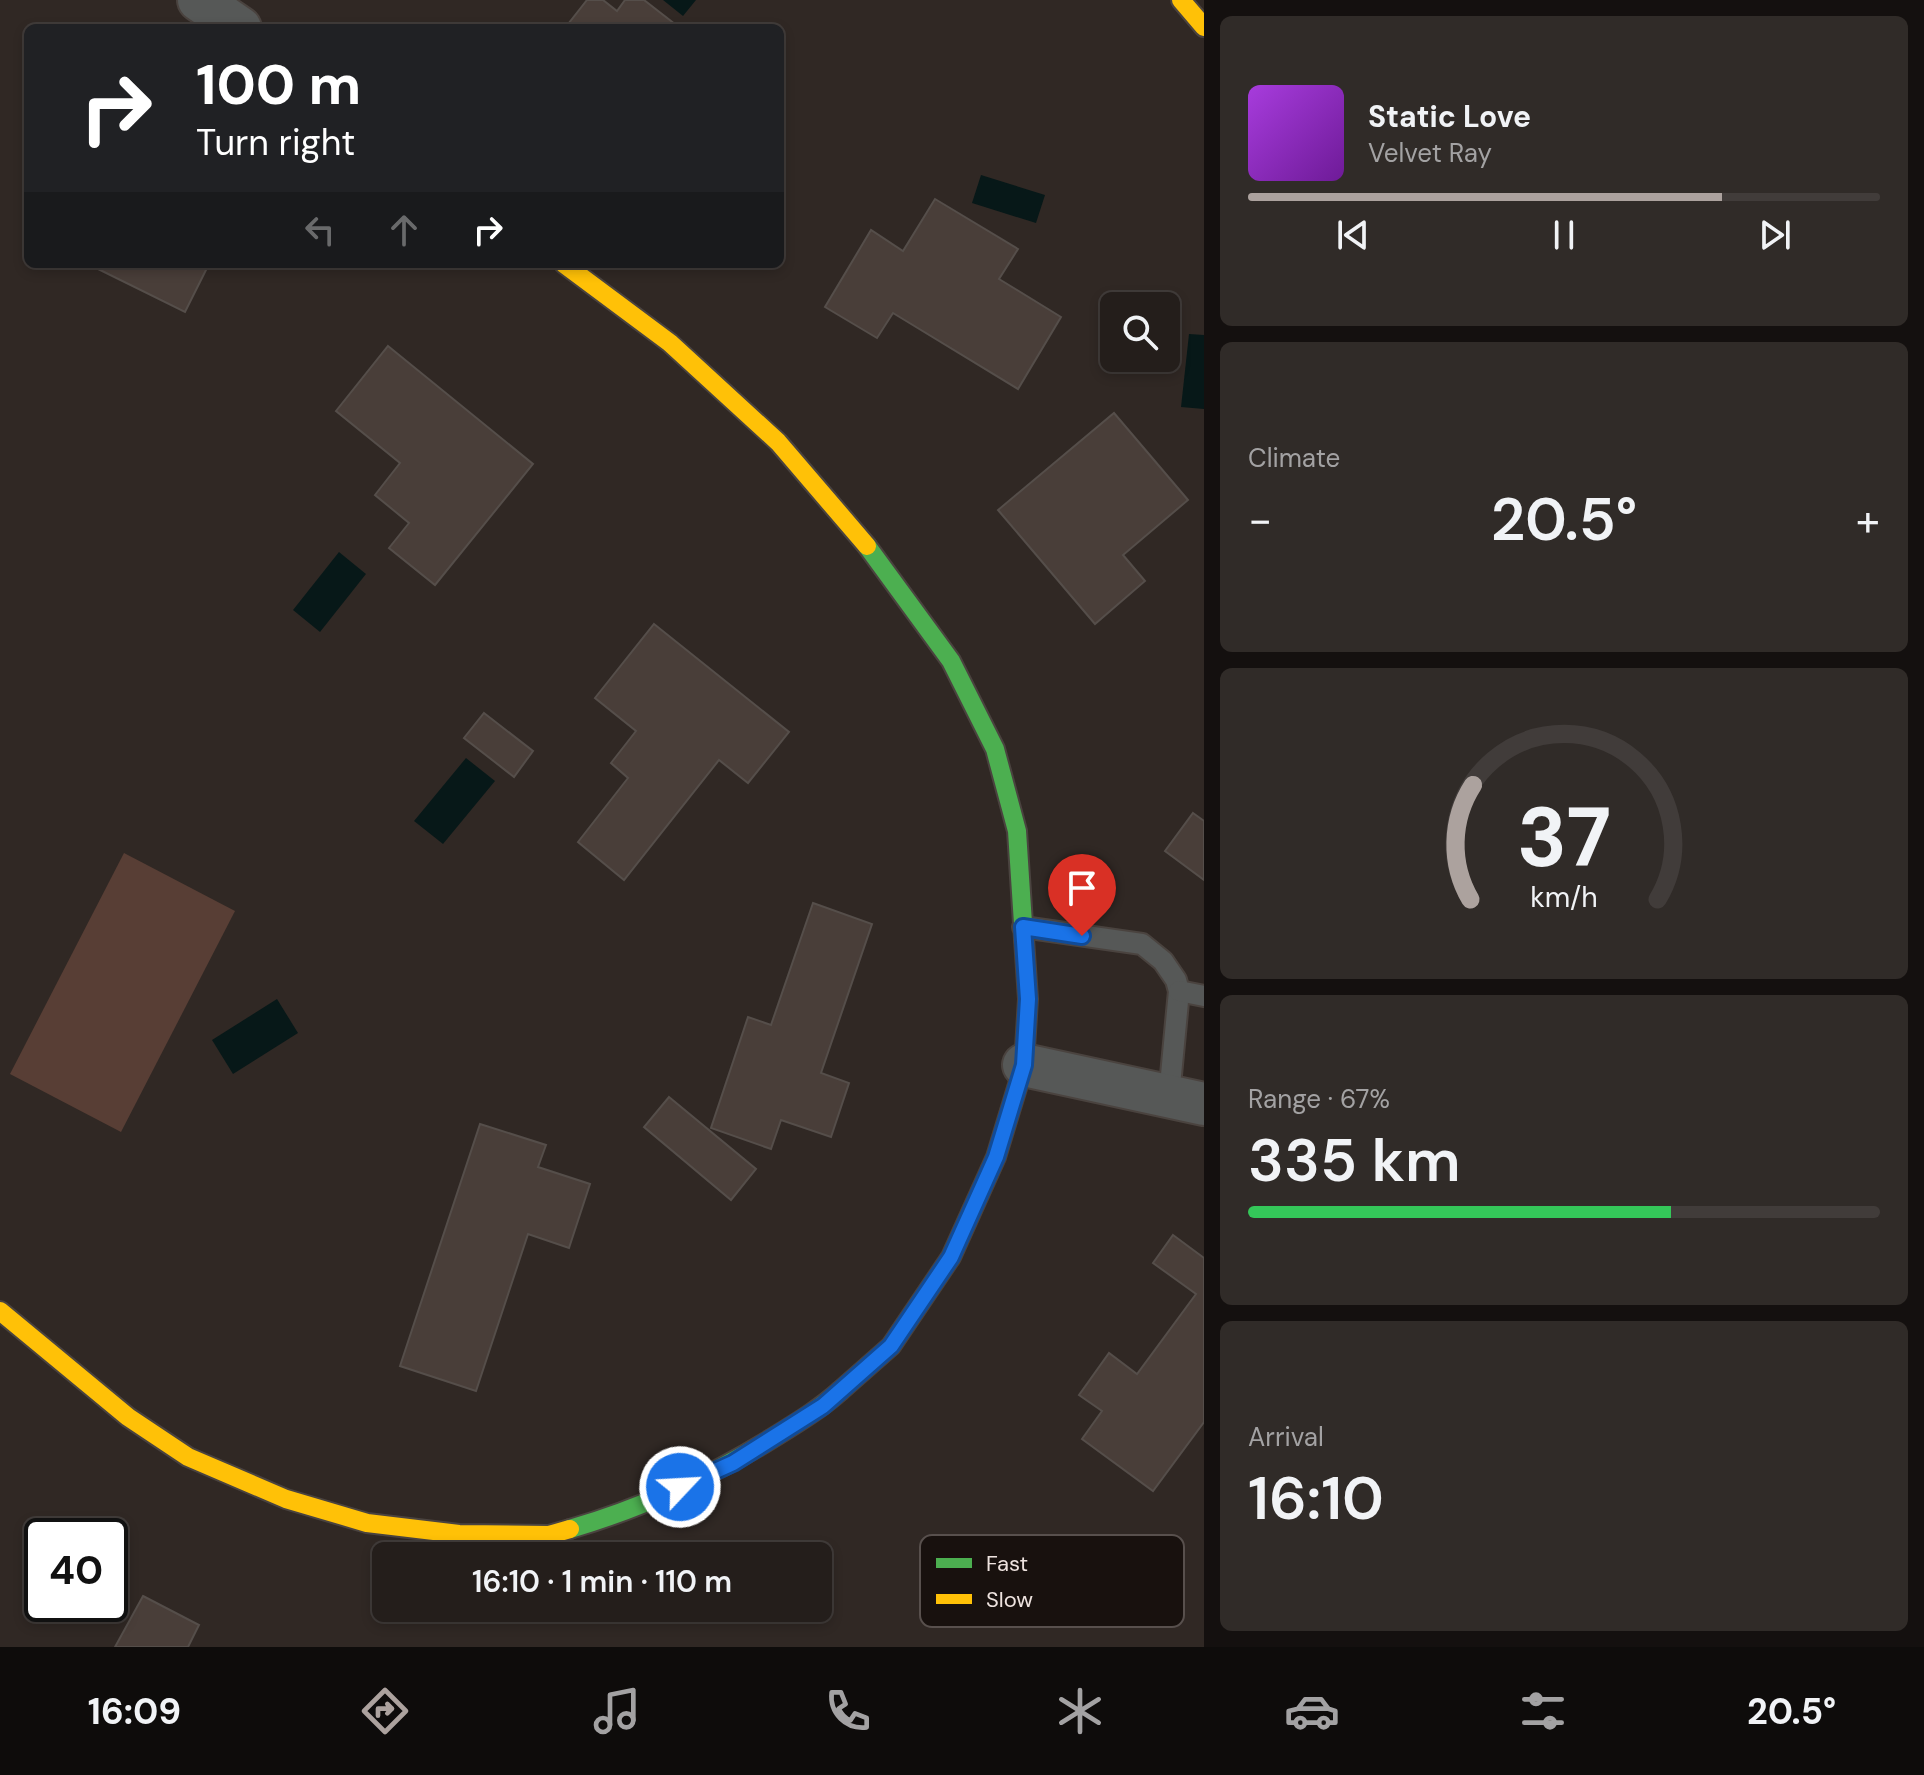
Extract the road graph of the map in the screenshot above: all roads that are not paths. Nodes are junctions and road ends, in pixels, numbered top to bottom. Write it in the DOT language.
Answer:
graph roads {
  1 [pos="199,0"];
  2 [pos="1181,0"];
  3 [pos="234,24"];
  4 [pos="1204,27"];
  5 [pos="569,268"];
  6 [pos="1023,927"];
  7 [pos="1179,991"];
  8 [pos="1204,996"];
  9 [pos="1024,1065"];
  10 [pos="1186,1100"];
  11 [pos="0,1311"];
  1 -- 3 [label="street"];
  2 -- 4 [label="street"];
  5 -- 6 [label="street"];
  6 -- 7 [label="lane"];
  6 -- 9 [label="street"];
  7 -- 8 [label="lane"];
  7 -- 10 [label="lane"];
  9 -- 10 [label="street"];
  9 -- 11 [label="street"];
}
